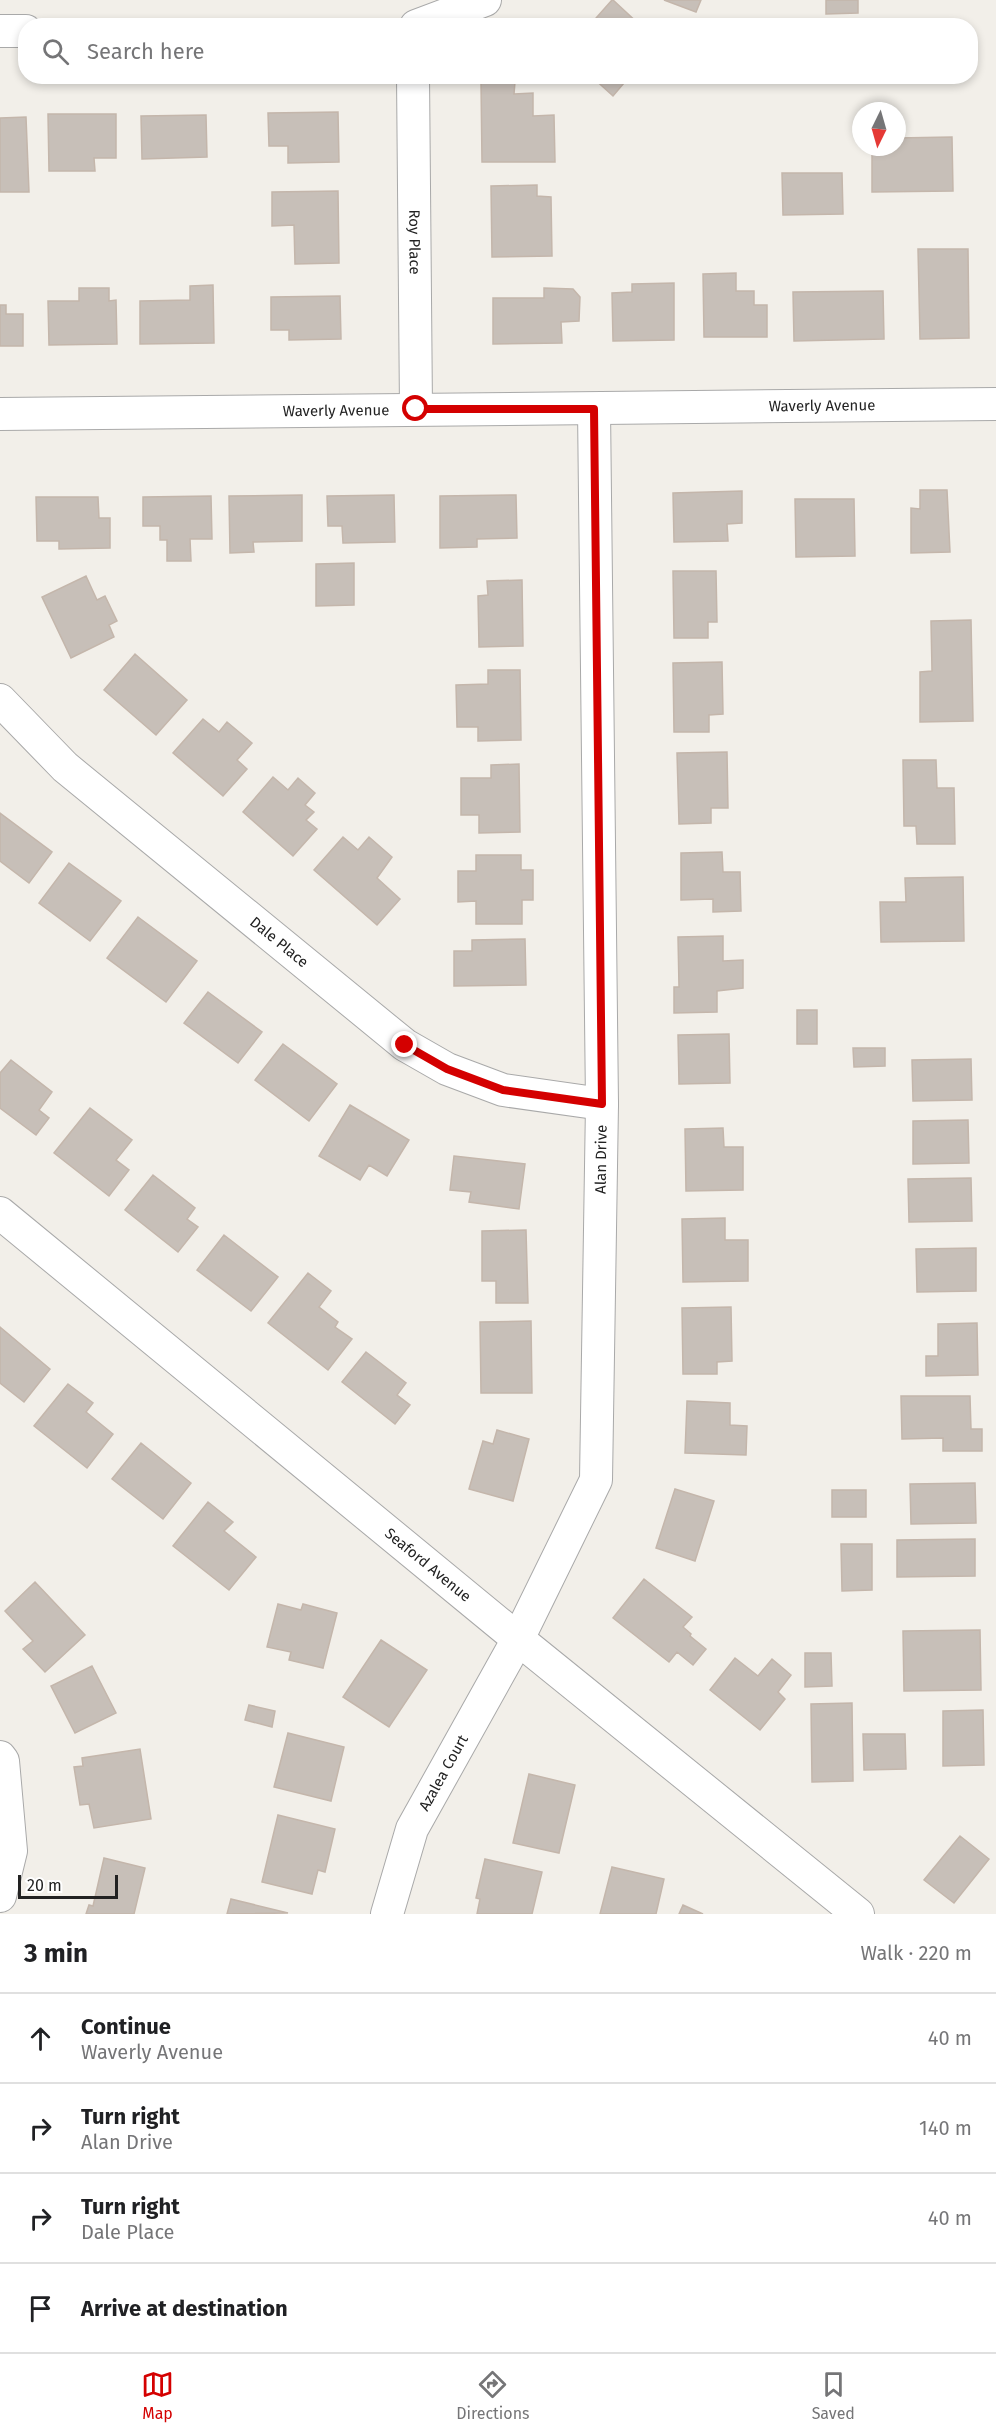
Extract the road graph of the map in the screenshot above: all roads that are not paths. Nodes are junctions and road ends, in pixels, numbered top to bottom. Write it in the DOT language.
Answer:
graph roads {
  1 [pos="485,0"];
  2 [pos="437,18"];
  3 [pos="0,31"];
  4 [pos="18,31"];
  5 [pos="413,84"];
  6 [pos="996,404"];
  7 [pos="416,409"];
  8 [pos="594,409"];
  9 [pos="0,414"];
  10 [pos="0,699"];
  11 [pos="602,1104"];
  12 [pos="0,1213"];
  13 [pos="518,1639"];
  14 [pos="0,1757"];
  15 [pos="0,1896"];
  16 [pos="387,1914"];
  17 [pos="858,1914"];
  1 -- 2 [label="street"];
  3 -- 4 [label="street"];
  5 -- 7 [label="street, Roy Place"];
  6 -- 8 [label="street, Waverly Avenue"];
  7 -- 8 [label="street, Waverly Avenue"];
  7 -- 9 [label="street, Waverly Avenue"];
  8 -- 11 [label="street, Alan Drive"];
  10 -- 11 [label="street, Dale Place"];
  11 -- 13 [label="street, Alan Drive"];
  12 -- 13 [label="street, Seaford Avenue"];
  13 -- 16 [label="street, Azalea Court"];
  13 -- 17 [label="street, Seaford Avenue"];
  14 -- 15 [label="street"];
}
